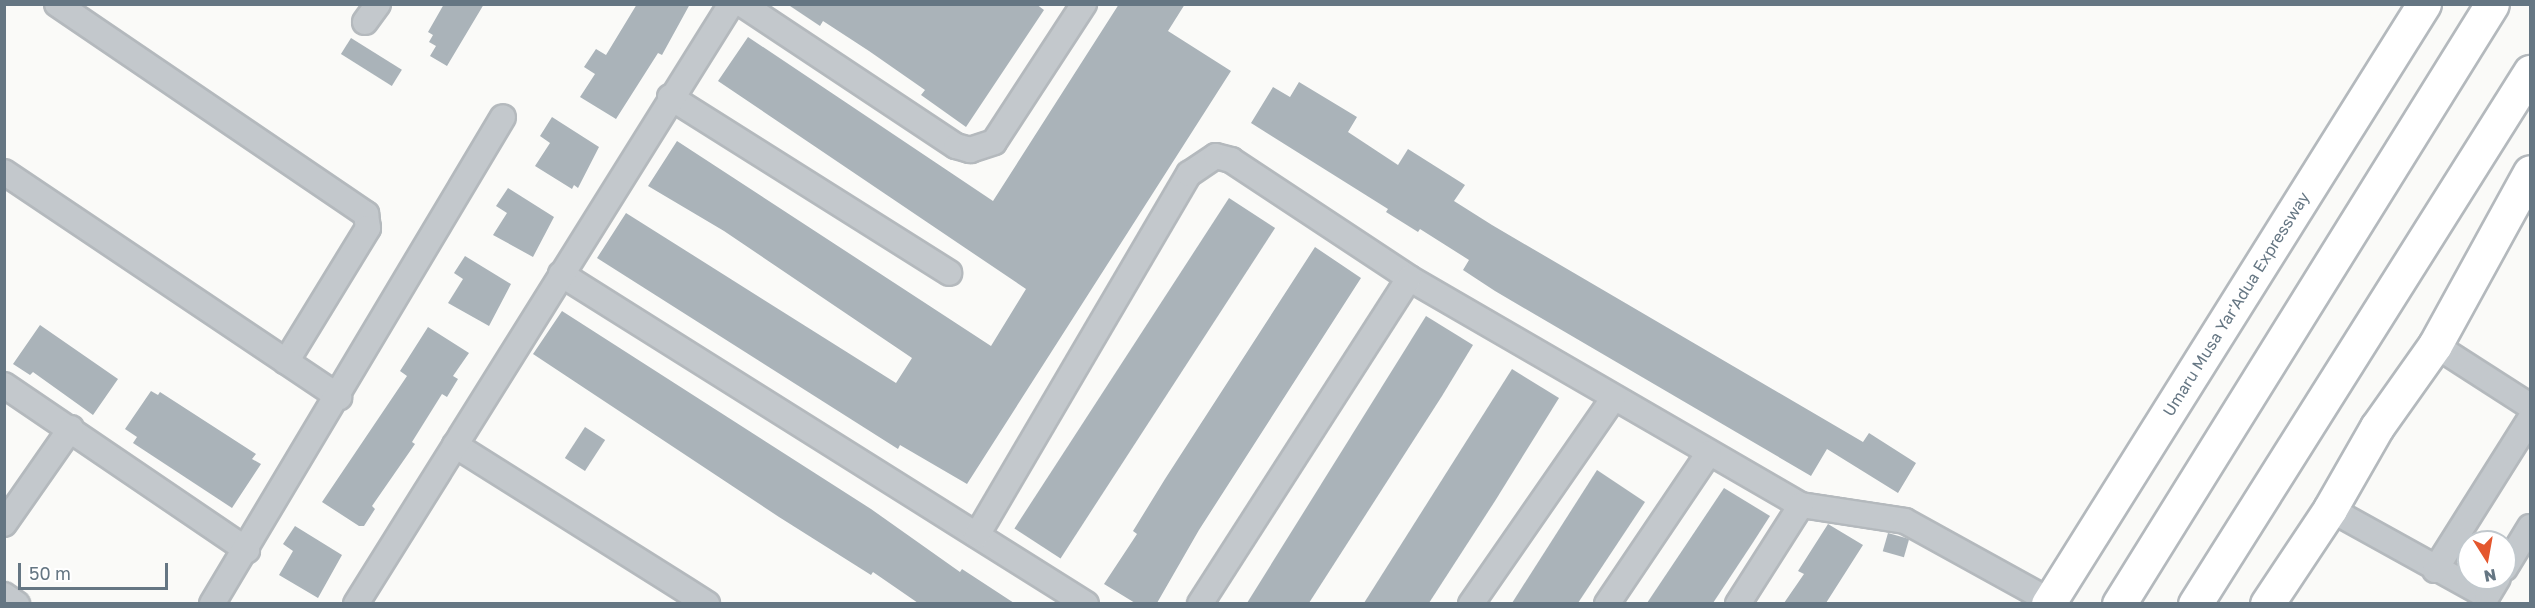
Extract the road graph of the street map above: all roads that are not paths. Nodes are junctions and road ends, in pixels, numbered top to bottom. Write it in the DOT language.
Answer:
graph roads {
  1 [pos="57,4"];
  2 [pos="731,4"];
  3 [pos="742,4"];
  4 [pos="1084,4"];
  5 [pos="2424,4"];
  6 [pos="2492,4"];
  7 [pos="2530,72"];
  8 [pos="670,97"];
  9 [pos="502,117"];
  10 [pos="4,172"];
  11 [pos="2530,172"];
  12 [pos="948,273"];
  13 [pos="561,274"];
  14 [pos="1408,278"];
  15 [pos="2435,345"];
  16 [pos="286,362"];
  17 [pos="4,385"];
  18 [pos="339,397"];
  19 [pos="1613,399"];
  20 [pos="2530,406"];
  21 [pos="2530,419"];
  22 [pos="71,428"];
  23 [pos="455,445"];
  24 [pos="1709,453"];
  25 [pos="1801,505"];
  26 [pos="2330,509"];
  27 [pos="4,524"];
  28 [pos="2530,527"];
  29 [pos="977,535"];
  30 [pos="2517,548"];
  31 [pos="247,550"];
  32 [pos="2434,570"];
  33 [pos="2497,592"];
  34 [pos="4,595"];
  35 [pos="2049,602"];
  36 [pos="17,603"];
  37 [pos="212,603"];
  38 [pos="356,603"];
  39 [pos="707,603"];
  40 [pos="1086,603"];
  41 [pos="1200,603"];
  42 [pos="1471,603"];
  43 [pos="1607,603"];
  44 [pos="1738,603"];
  45 [pos="2119,603"];
  46 [pos="2195,603"];
  47 [pos="2267,603"];
  1 -- 16 [label="street"];
  2 -- 8 [label="street"];
  3 -- 4 [label="street"];
  5 -- 35 [label="highway, Umaru Musa Yar'Adua Expressway"];
  6 -- 45 [label="highway"];
  7 -- 46 [label="highway"];
  8 -- 12 [label="street"];
  8 -- 13 [label="street"];
  9 -- 18 [label="street"];
  10 -- 16 [label="street"];
  11 -- 15 [label="highway"];
  13 -- 23 [label="street"];
  13 -- 29 [label="street"];
  14 -- 19 [label="street"];
  14 -- 29 [label="street"];
  14 -- 41 [label="street"];
  15 -- 20 [label="street"];
  15 -- 26 [label="highway"];
  16 -- 18 [label="street"];
  17 -- 22 [label="street"];
  18 -- 31 [label="street"];
  19 -- 24 [label="street"];
  19 -- 42 [label="street"];
  21 -- 32 [label="street"];
  22 -- 27 [label="street"];
  22 -- 31 [label="street"];
  23 -- 38 [label="street"];
  23 -- 39 [label="street"];
  24 -- 25 [label="street"];
  24 -- 43 [label="street"];
  25 -- 35 [label="street"];
  25 -- 44 [label="street"];
  26 -- 32 [label="street"];
  26 -- 47 [label="highway"];
  28 -- 30 [label="street"];
  29 -- 40 [label="street"];
  31 -- 37 [label="street"];
  32 -- 33 [label="street"];
  34 -- 36 [label="street"];
}
